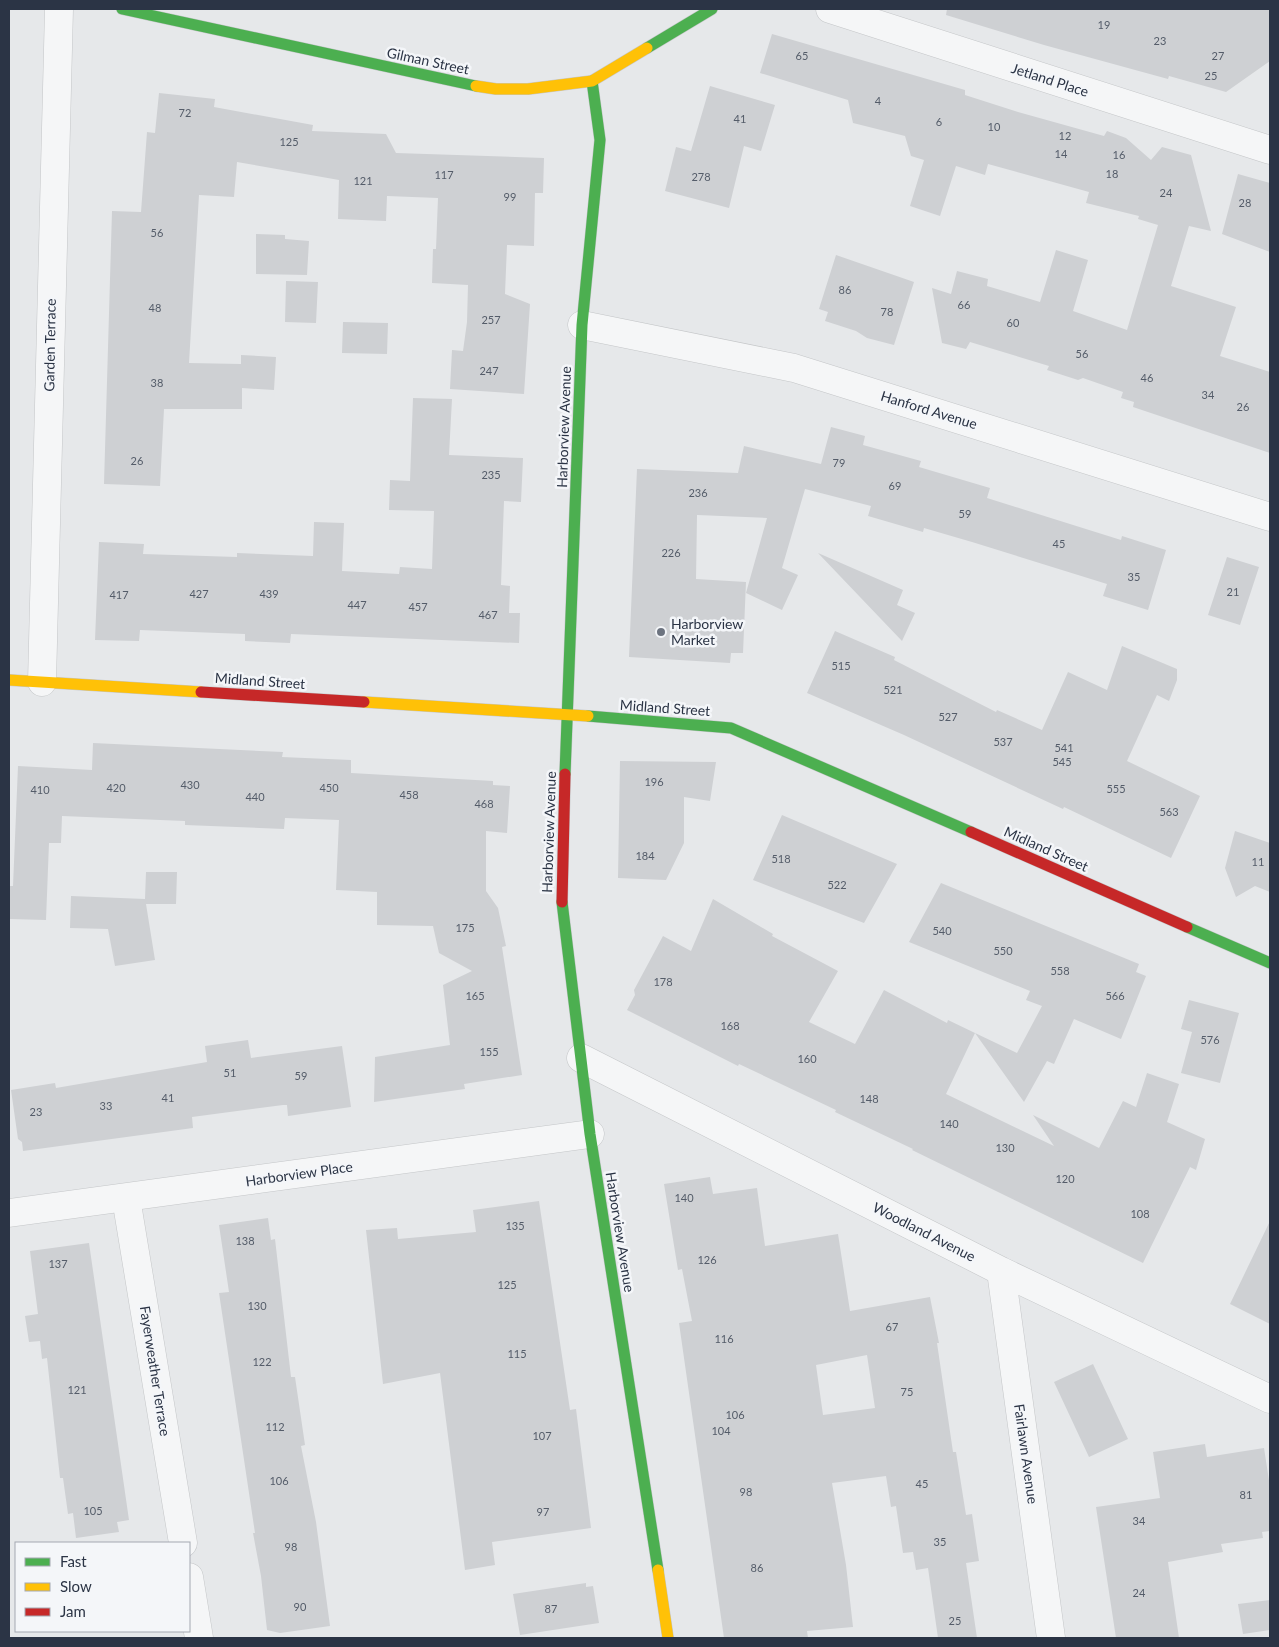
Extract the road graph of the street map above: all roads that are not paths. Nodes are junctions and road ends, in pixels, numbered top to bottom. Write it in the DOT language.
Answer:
graph roads {
  1 [pos="58,9"];
  2 [pos="122,9"];
  3 [pos="712,9"];
  4 [pos="830,9"];
  5 [pos="592,81"];
  6 [pos="1270,150"];
  7 [pos="582,325"];
  8 [pos="1270,517"];
  9 [pos="9,680"];
  10 [pos="42,682"];
  11 [pos="569,716"];
  12 [pos="1270,963"];
  13 [pos="581,1058"];
  14 [pos="590,1134"];
  15 [pos="126,1198"];
  16 [pos="9,1213"];
  17 [pos="1001,1270"];
  18 [pos="1270,1399"];
  19 [pos="183,1542"];
  20 [pos="190,1583"];
  21 [pos="199,1638"];
  22 [pos="668,1638"];
  23 [pos="1051,1638"];
  1 -- 10 [label="street, Garden Terrace"];
  2 -- 5 [label="street, Gilman Street"];
  3 -- 5 [label="street, Gilman Street"];
  4 -- 6 [label="street, Jetland Place"];
  5 -- 7 [label="street, Harborview Avenue"];
  7 -- 8 [label="street, Hanford Avenue"];
  7 -- 11 [label="street, Harborview Avenue"];
  9 -- 10 [label="street, Midland Street"];
  10 -- 11 [label="street, Midland Street"];
  11 -- 12 [label="street, Midland Street"];
  11 -- 13 [label="street, Harborview Avenue"];
  13 -- 14 [label="street, Harborview Avenue"];
  13 -- 17 [label="street, Woodland Avenue"];
  14 -- 15 [label="street, Harborview Place"];
  14 -- 22 [label="street, Harborview Avenue"];
  15 -- 16 [label="street, Harborview Place"];
  15 -- 19 [label="street, Fayerweather Terrace"];
  17 -- 18 [label="street, Woodland Avenue"];
  17 -- 23 [label="street, Fairlawn Avenue"];
  20 -- 21 [label="street"];
}
